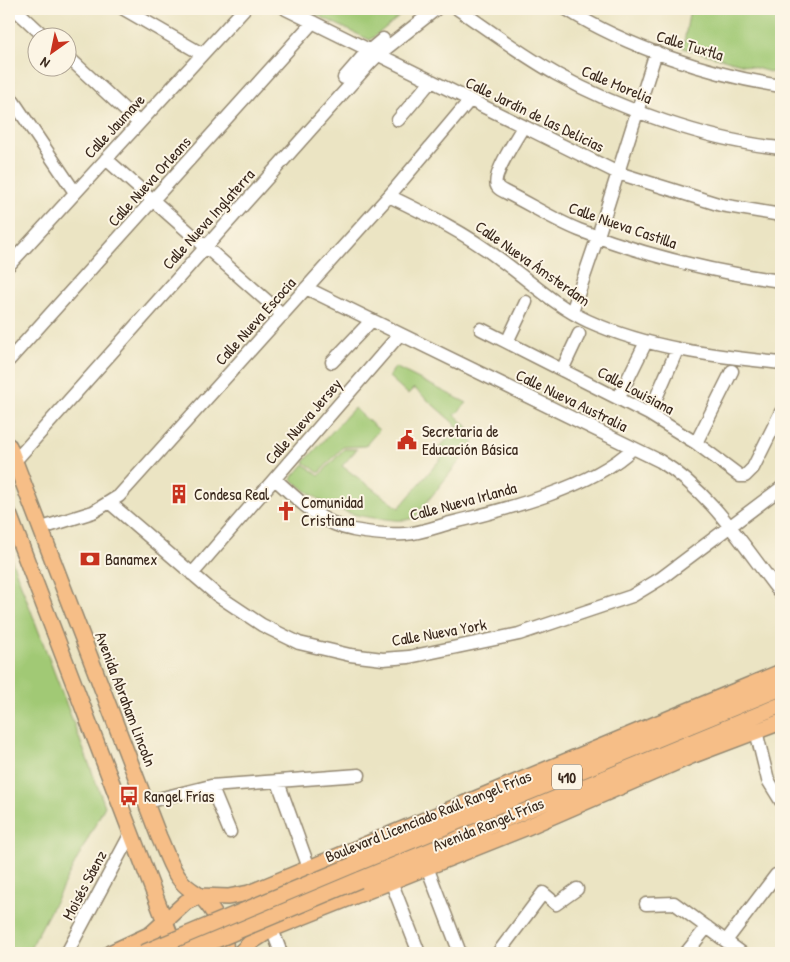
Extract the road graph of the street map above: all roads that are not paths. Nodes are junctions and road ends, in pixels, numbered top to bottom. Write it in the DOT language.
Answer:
graph roads {
  1 [pos="15,9"];
  2 [pos="124,9"];
  3 [pos="244,9"];
  4 [pos="286,9"];
  5 [pos="423,9"];
  6 [pos="436,9"];
  7 [pos="458,9"];
  8 [pos="566,9"];
  9 [pos="314,22"];
  10 [pos="35,28"];
  11 [pos="374,52"];
  12 [pos="656,52"];
  13 [pos="202,54"];
  14 [pos="78,66"];
  15 [pos="431,81"];
  16 [pos="781,86"];
  17 [pos="9,95"];
  18 [pos="469,101"];
  19 [pos="637,111"];
  20 [pos="398,120"];
  21 [pos="139,123"];
  22 [pos="522,127"];
  23 [pos="781,148"];
  24 [pos="106,158"];
  25 [pos="618,173"];
  26 [pos="74,191"];
  27 [pos="389,196"];
  28 [pos="154,201"];
  29 [pos="781,215"];
  30 [pos="598,236"];
  31 [pos="203,244"];
  32 [pos="10,261"];
  33 [pos="781,281"];
  34 [pos="306,288"];
  35 [pos="526,302"];
  36 [pos="572,312"];
  37 [pos="283,315"];
  38 [pos="372,320"];
  39 [pos="480,329"];
  40 [pos="400,334"];
  41 [pos="579,334"];
  42 [pos="507,342"];
  43 [pos="646,342"];
  44 [pos="677,350"];
  45 [pos="9,360"];
  46 [pos="332,362"];
  47 [pos="781,363"];
  48 [pos="562,370"];
  49 [pos="732,371"];
  50 [pos="619,397"];
  51 [pos="781,412"];
  52 [pos="649,414"];
  53 [pos="696,443"];
  54 [pos="633,448"];
  55 [pos="12,453"];
  56 [pos="275,479"];
  57 [pos="781,488"];
  58 [pos="110,503"];
  59 [pos="9,514"];
  60 [pos="729,527"];
  61 [pos="42,528"];
  62 [pos="192,574"];
  63 [pos="781,594"];
  64 [pos="781,674"];
  65 [pos="781,688"];
  66 [pos="781,705"];
  67 [pos="780,725"];
  68 [pos="756,731"];
  69 [pos="541,773"];
  70 [pos="359,776"];
  71 [pos="278,782"];
  72 [pos="212,786"];
  73 [pos="781,801"];
  74 [pos="146,802"];
  75 [pos="550,817"];
  76 [pos="455,824"];
  77 [pos="230,832"];
  78 [pos="131,833"];
  79 [pos="465,837"];
  80 [pos="427,867"];
  81 [pos="309,868"];
  82 [pos="292,875"];
  83 [pos="776,875"];
  84 [pos="392,881"];
  85 [pos="266,886"];
  86 [pos="577,890"];
  87 [pos="200,896"];
  88 [pos="646,904"];
  89 [pos="311,913"];
  90 [pos="166,922"];
  91 [pos="707,927"];
  92 [pos="276,928"];
  93 [pos="726,941"];
  94 [pos="67,953"];
  95 [pos="110,953"];
  96 [pos="143,953"];
  97 [pos="177,953"];
  98 [pos="185,953"];
  99 [pos="225,953"];
  100 [pos="240,953"];
  101 [pos="281,953"];
  102 [pos="419,953"];
  103 [pos="460,953"];
  104 [pos="498,953"];
  105 [pos="686,953"];
  106 [pos="742,953"];
  1 -- 10 [label="street"];
  2 -- 13 [label="street"];
  3 -- 13 [label="street, Calle Jaumave"];
  4 -- 9 [label="street, Calle Jardín de las Delicias"];
  5 -- 11 [label="street, Calle Nueva Inglaterra"];
  6 -- 11 [label="street, Calle Nueva Inglaterra"];
  7 -- 19 [label="street, Calle Morelia"];
  8 -- 12 [label="street, Calle Tuxtla"];
  9 -- 11 [label="street, Calle Jardín de las Delicias"];
  9 -- 28 [label="street, Calle Nueva Orleans"];
  11 -- 15 [label="street, Calle Jardín de las Delicias"];
  11 -- 31 [label="street, Calle Nueva Inglaterra"];
  12 -- 16 [label="street, Calle Tuxtla"];
  12 -- 19 [label="street"];
  13 -- 21 [label="street, Calle Jaumave"];
  14 -- 21 [label="street"];
  15 -- 18 [label="street, Calle Jardín de las Delicias"];
  15 -- 20 [label="street"];
  17 -- 26 [label="street"];
  18 -- 22 [label="street, Calle Jardín de las Delicias"];
  18 -- 27 [label="street, Calle Nueva Escocia"];
  19 -- 23 [label="street, Calle Morelia"];
  19 -- 25 [label="street"];
  21 -- 24 [label="street, Calle Jaumave"];
  22 -- 25 [label="street, Calle Jardín de las Delicias"];
  22 -- 30 [label="street, Calle Nueva Castilla"];
  24 -- 26 [label="street, Calle Jaumave"];
  24 -- 28 [label="street"];
  25 -- 29 [label="street, Calle Jardín de las Delicias"];
  25 -- 30 [label="street"];
  26 -- 32 [label="street, Calle Jaumave"];
  27 -- 34 [label="street, Calle Nueva Escocia"];
  27 -- 36 [label="street, Calle Nueva Ámsterdam"];
  28 -- 31 [label="street"];
  28 -- 45 [label="street, Calle Nueva Orleans"];
  30 -- 33 [label="street, Calle Nueva Castilla"];
  30 -- 36 [label="street"];
  31 -- 37 [label="street"];
  31 -- 55 [label="street, Calle Nueva Inglaterra"];
  34 -- 37 [label="street, Calle Nueva Escocia"];
  34 -- 38 [label="street, Calle Nueva Australia"];
  35 -- 42 [label="street"];
  36 -- 43 [label="street, Calle Nueva Ámsterdam"];
  37 -- 58 [label="street, Calle Nueva Escocia"];
  38 -- 40 [label="street, Calle Nueva Australia"];
  38 -- 46 [label="street"];
  39 -- 42 [label="street, Calle Louisiana"];
  40 -- 54 [label="street, Calle Nueva Australia"];
  40 -- 56 [label="street, Calle Nueva Jersey"];
  41 -- 48 [label="street"];
  42 -- 48 [label="street, Calle Louisiana"];
  43 -- 44 [label="street, Calle Nueva Ámsterdam"];
  43 -- 50 [label="street"];
  44 -- 47 [label="street, Calle Nueva Ámsterdam"];
  44 -- 52 [label="street"];
  48 -- 50 [label="street, Calle Louisiana"];
  49 -- 53 [label="street"];
  50 -- 52 [label="street, Calle Louisiana"];
  51 -- 53 [label="street, Calle Louisiana"];
  52 -- 53 [label="street, Calle Louisiana"];
  54 -- 56 [label="street, Calle Nueva Irlanda"];
  54 -- 60 [label="street, Calle Nueva Australia"];
  55 -- 61 [label="main road, Avenida Abraham Lincoln"];
  56 -- 62 [label="street, Calle Nueva Jersey"];
  57 -- 60 [label="street, Calle Nueva York"];
  58 -- 61 [label="street, Calle Nueva Escocia"];
  58 -- 62 [label="street, Calle Nueva York"];
  59 -- 78 [label="main road"];
  60 -- 62 [label="street, Calle Nueva York"];
  60 -- 63 [label="street, Calle Nueva Australia"];
  61 -- 74 [label="main road, Avenida Abraham Lincoln"];
  64 -- 69 [label="main road"];
  65 -- 76 [label="main road, Boulevard Licenciado Raúl Rangel Frías / 410"];
  66 -- 79 [label="main road, Boulevard Licenciado Raúl Rangel Frías / 410"];
  67 -- 68 [label="main road, Avenida Rangel Frías"];
  68 -- 73 [label="street"];
  68 -- 75 [label="main road, Avenida Rangel Frías"];
  69 -- 76 [label="main road"];
  69 -- 81 [label="main road"];
  70 -- 71 [label="street"];
  71 -- 72 [label="street"];
  71 -- 81 [label="street"];
  72 -- 74 [label="street"];
  72 -- 77 [label="street"];
  74 -- 87 [label="main road, Avenida Abraham Lincoln"];
  75 -- 79 [label="main road"];
  75 -- 80 [label="main road, Avenida Rangel Frías"];
  76 -- 96 [label="main road, Boulevard Licenciado Raúl Rangel Frías / 410, bridge"];
  78 -- 90 [label="main road"];
  78 -- 94 [label="street, Moisés Sáenz"];
  79 -- 98 [label="main road, Boulevard Licenciado Raúl Rangel Frías / 410, bridge"];
  80 -- 84 [label="main road, Avenida Rangel Frías"];
  80 -- 103 [label="street"];
  81 -- 82 [label="main road"];
  82 -- 85 [label="main road"];
  82 -- 89 [label="main road"];
  83 -- 93 [label="street"];
  84 -- 89 [label="main road, Avenida Rangel Frías"];
  84 -- 102 [label="street"];
  85 -- 87 [label="main road"];
  85 -- 92 [label="main road"];
  86 -- 104 [label="street"];
  87 -- 90 [label="main road"];
  87 -- 99 [label="main road, Avenida Abraham Lincoln"];
  88 -- 91 [label="street"];
  89 -- 92 [label="main road, Avenida Rangel Frías"];
  90 -- 95 [label="main road"];
  90 -- 97 [label="main road"];
  91 -- 93 [label="street"];
  91 -- 105 [label="street"];
  92 -- 100 [label="main road, Avenida Rangel Frías"];
  92 -- 101 [label="street"];
  93 -- 106 [label="street"];
}
